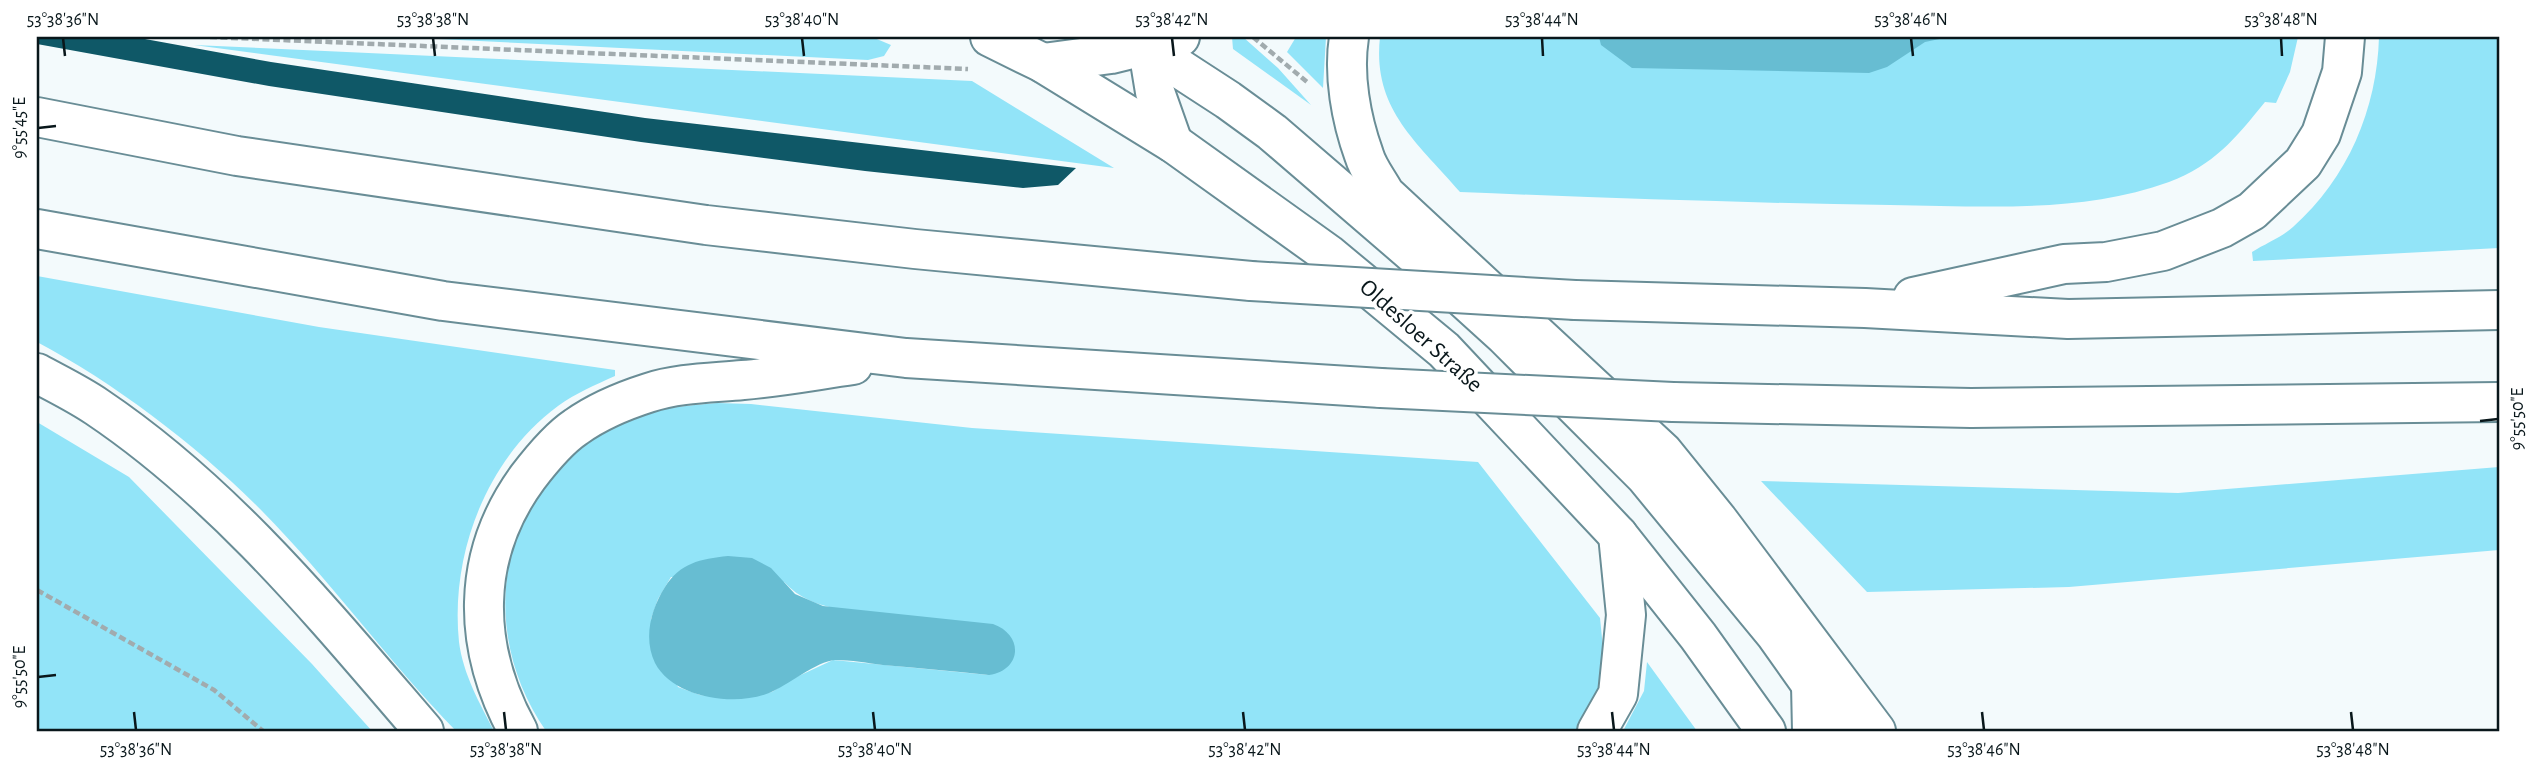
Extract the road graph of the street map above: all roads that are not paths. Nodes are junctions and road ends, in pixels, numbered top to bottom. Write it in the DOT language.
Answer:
graph roads {
  1 [pos="990,37"];
  2 [pos="1349,37"];
  3 [pos="2345,37"];
  4 [pos="1151,39"];
  5 [pos="1034,59"];
  6 [pos="37,117"];
  7 [pos="1173,143"];
  8 [pos="37,229"];
  9 [pos="1865,307"];
  10 [pos="2499,310"];
  11 [pos="906,358"];
  12 [pos="37,373"];
  13 [pos="2499,402"];
  14 [pos="1618,535"];
  15 [pos="1811,685"];
  16 [pos="424,731"];
  17 [pos="519,731"];
  18 [pos="1597,731"];
  19 [pos="1766,731"];
  20 [pos="1812,731"];
  21 [pos="1844,731"];
  22 [pos="1876,731"];
  1 -- 5 [label="main road, Oldesloer Straße"];
  2 -- 22 [label="main road"];
  3 -- 9 [label="main road"];
  4 -- 5 [label="main road"];
  4 -- 7 [label="main road"];
  4 -- 15 [label="main road"];
  5 -- 7 [label="main road, Oldesloer Straße"];
  6 -- 9 [label="main road, bridge"];
  7 -- 14 [label="main road, Oldesloer Straße"];
  8 -- 11 [label="main road"];
  9 -- 10 [label="main road"];
  11 -- 13 [label="main road, bridge"];
  11 -- 17 [label="main road"];
  12 -- 16 [label="main road"];
  14 -- 18 [label="main road"];
  14 -- 19 [label="main road, Oldesloer Straße"];
  15 -- 20 [label="main road"];
  15 -- 21 [label="main road"];
}
